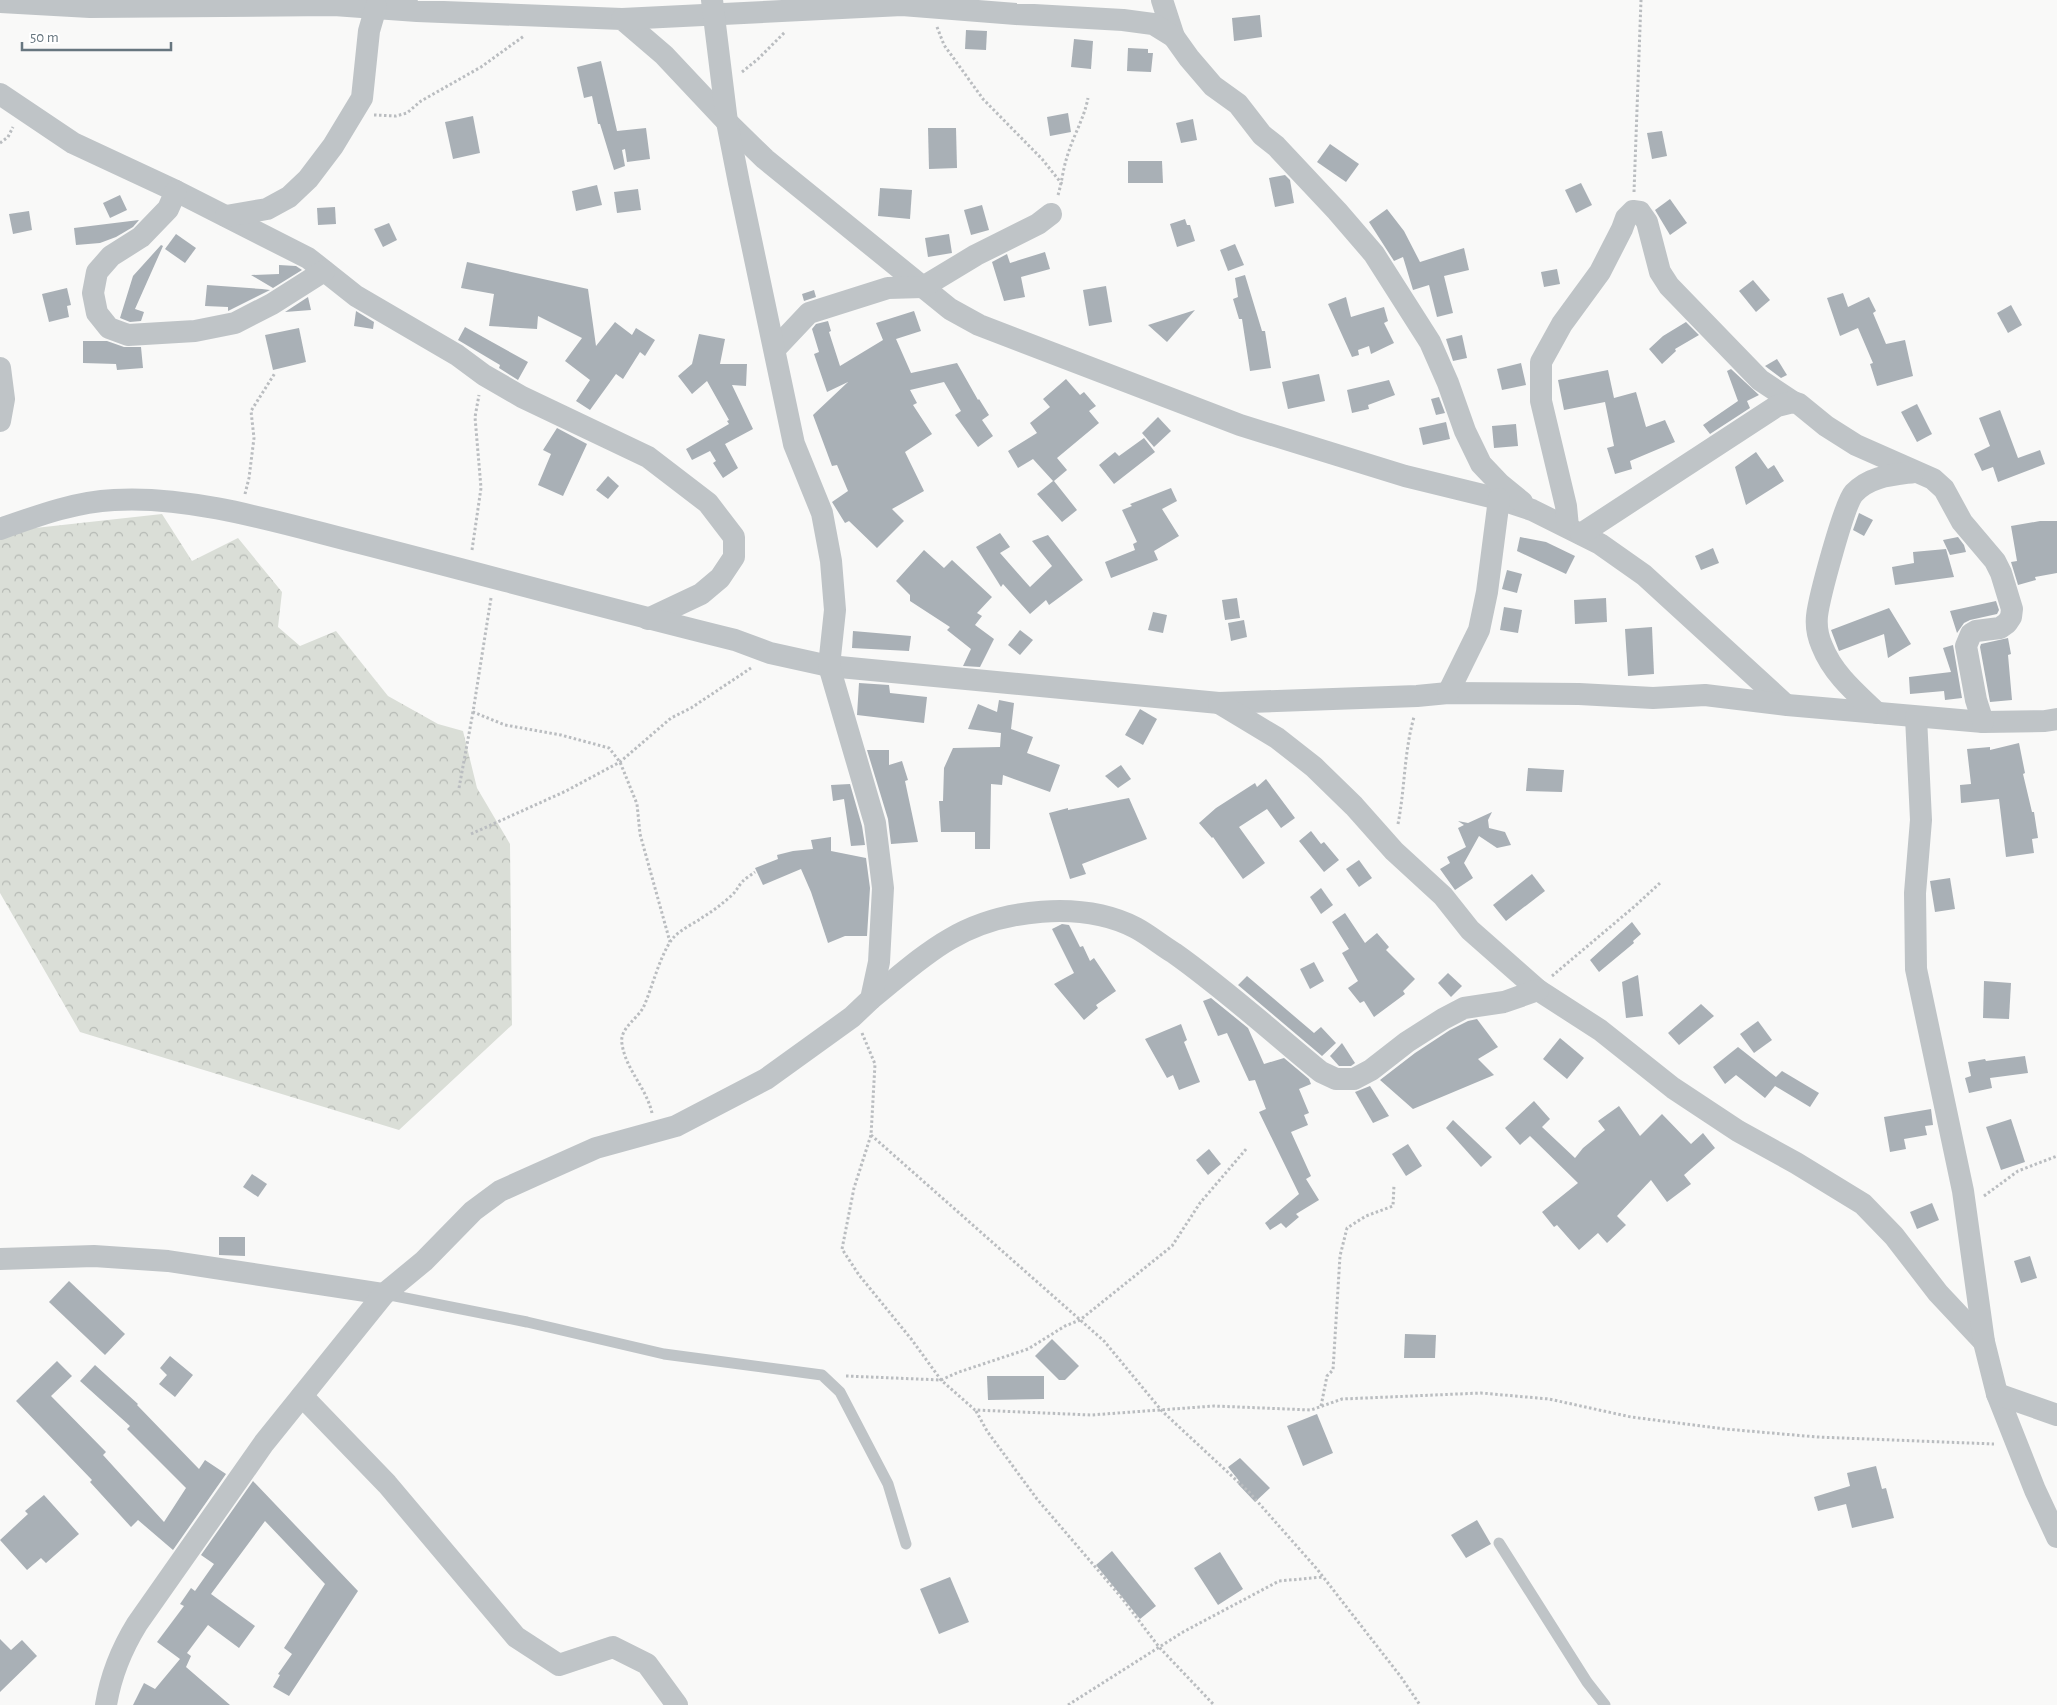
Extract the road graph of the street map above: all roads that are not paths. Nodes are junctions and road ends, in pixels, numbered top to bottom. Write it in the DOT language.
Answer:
graph roads {
  1 [pos="1162,0"];
  2 [pos="0,2"];
  3 [pos="376,7"];
  4 [pos="714,7"];
  5 [pos="546,8"];
  6 [pos="622,19"];
  7 [pos="1174,37"];
  8 [pos="0,94"];
  9 [pos="727,122"];
  10 [pos="176,191"];
  11 [pos="1051,214"];
  12 [pos="226,216"];
  13 [pos="324,271"];
  14 [pos="923,286"];
  15 [pos="775,349"];
  16 [pos="0,368"];
  17 [pos="1792,402"];
  18 [pos="0,421"];
  19 [pos="1917,471"];
  20 [pos="1499,499"];
  21 [pos="1532,510"];
  22 [pos="0,529"];
  23 [pos="1574,530"];
  24 [pos="648,619"];
  25 [pos="829,666"];
  26 [pos="1448,693"];
  27 [pos="1218,703"];
  28 [pos="1785,704"];
  29 [pos="1877,713"];
  30 [pos="1916,717"];
  31 [pos="2057,719"];
  32 [pos="1983,722"];
  33 [pos="1538,990"];
  34 [pos="872,999"];
  35 [pos="0,1259"];
  36 [pos="384,1294"];
  37 [pos="1984,1342"];
  38 [pos="1998,1394"];
  39 [pos="302,1396"];
  40 [pos="2057,1415"];
  41 [pos="2057,1537"];
  42 [pos="1499,1543"];
  43 [pos="906,1544"];
  44 [pos="106,1705"];
  45 [pos="677,1705"];
  46 [pos="1605,1705"];
  1 -- 7 [label="street"];
  2 -- 3 [label="street"];
  3 -- 5 [label="street"];
  3 -- 12 [label="street"];
  4 -- 6 [label="street"];
  4 -- 7 [label="street"];
  4 -- 9 [label="street"];
  5 -- 6 [label="street"];
  6 -- 9 [label="street"];
  7 -- 21 [label="street"];
  8 -- 10 [label="street"];
  9 -- 14 [label="street"];
  9 -- 15 [label="street"];
  10 -- 12 [label="street"];
  10 -- 13 [label="street"];
  11 -- 14 [label="street"];
  12 -- 13 [label="street"];
  13 -- 24 [label="street"];
  14 -- 15 [label="street"];
  14 -- 20 [label="street"];
  15 -- 25 [label="street"];
  16 -- 18 [label="street"];
  17 -- 19 [label="street"];
  17 -- 23 [label="street"];
  17 -- 23 [label="street"];
  19 -- 29 [label="street"];
  19 -- 32 [label="street"];
  20 -- 21 [label="street"];
  20 -- 26 [label="street"];
  21 -- 23 [label="street"];
  22 -- 24 [label="street"];
  23 -- 28 [label="street"];
  24 -- 25 [label="street"];
  25 -- 27 [label="street"];
  25 -- 34 [label="street"];
  26 -- 27 [label="street"];
  26 -- 28 [label="street"];
  27 -- 33 [label="street"];
  28 -- 29 [label="street"];
  29 -- 30 [label="street"];
  30 -- 32 [label="street"];
  30 -- 37 [label="street"];
  31 -- 32 [label="street"];
  33 -- 34 [label="street"];
  33 -- 37 [label="street"];
  34 -- 36 [label="street"];
  35 -- 36 [label="street"];
  36 -- 39 [label="street"];
  36 -- 43 [label="lane"];
  37 -- 38 [label="street"];
  38 -- 40 [label="street"];
  38 -- 41 [label="street"];
  39 -- 44 [label="street"];
  39 -- 45 [label="street"];
  42 -- 46 [label="lane"];
}
